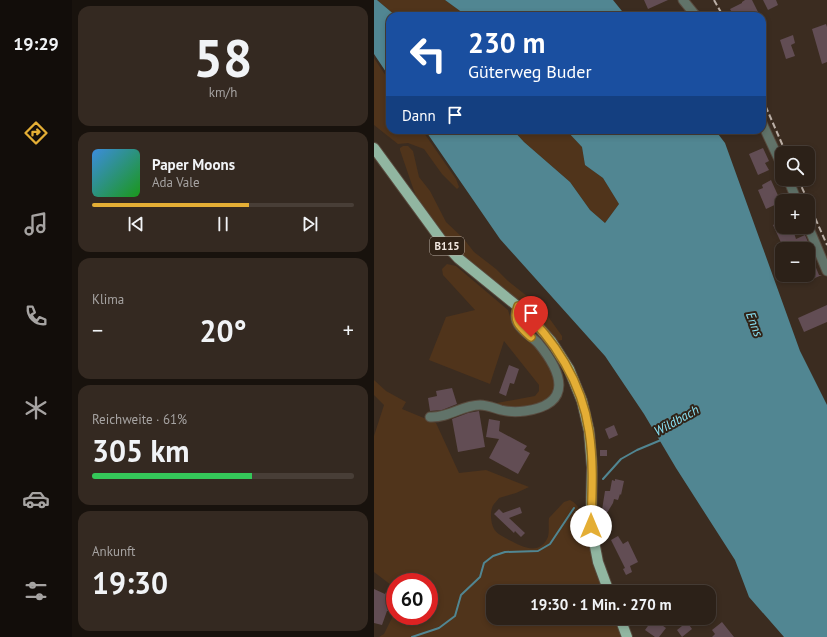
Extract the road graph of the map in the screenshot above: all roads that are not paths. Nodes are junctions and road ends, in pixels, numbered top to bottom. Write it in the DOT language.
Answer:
graph roads {
  1 [pos="683,0"];
  2 [pos="693,12"];
  3 [pos="766,131"];
  4 [pos="374,148"];
  5 [pos="775,151"];
  6 [pos="811,234"];
  7 [pos="827,271"];
  8 [pos="518,306"];
  9 [pos="430,417"];
  10 [pos="606,585"];
  11 [pos="623,625"];
  12 [pos="627,637"];
  1 -- 2 [label="street"];
  3 -- 5 [label="street"];
  4 -- 8 [label="main road, B115"];
  6 -- 7 [label="street"];
  8 -- 9 [label="street"];
  8 -- 10 [label="main road, B115"];
  11 -- 12 [label="main road"];
}
